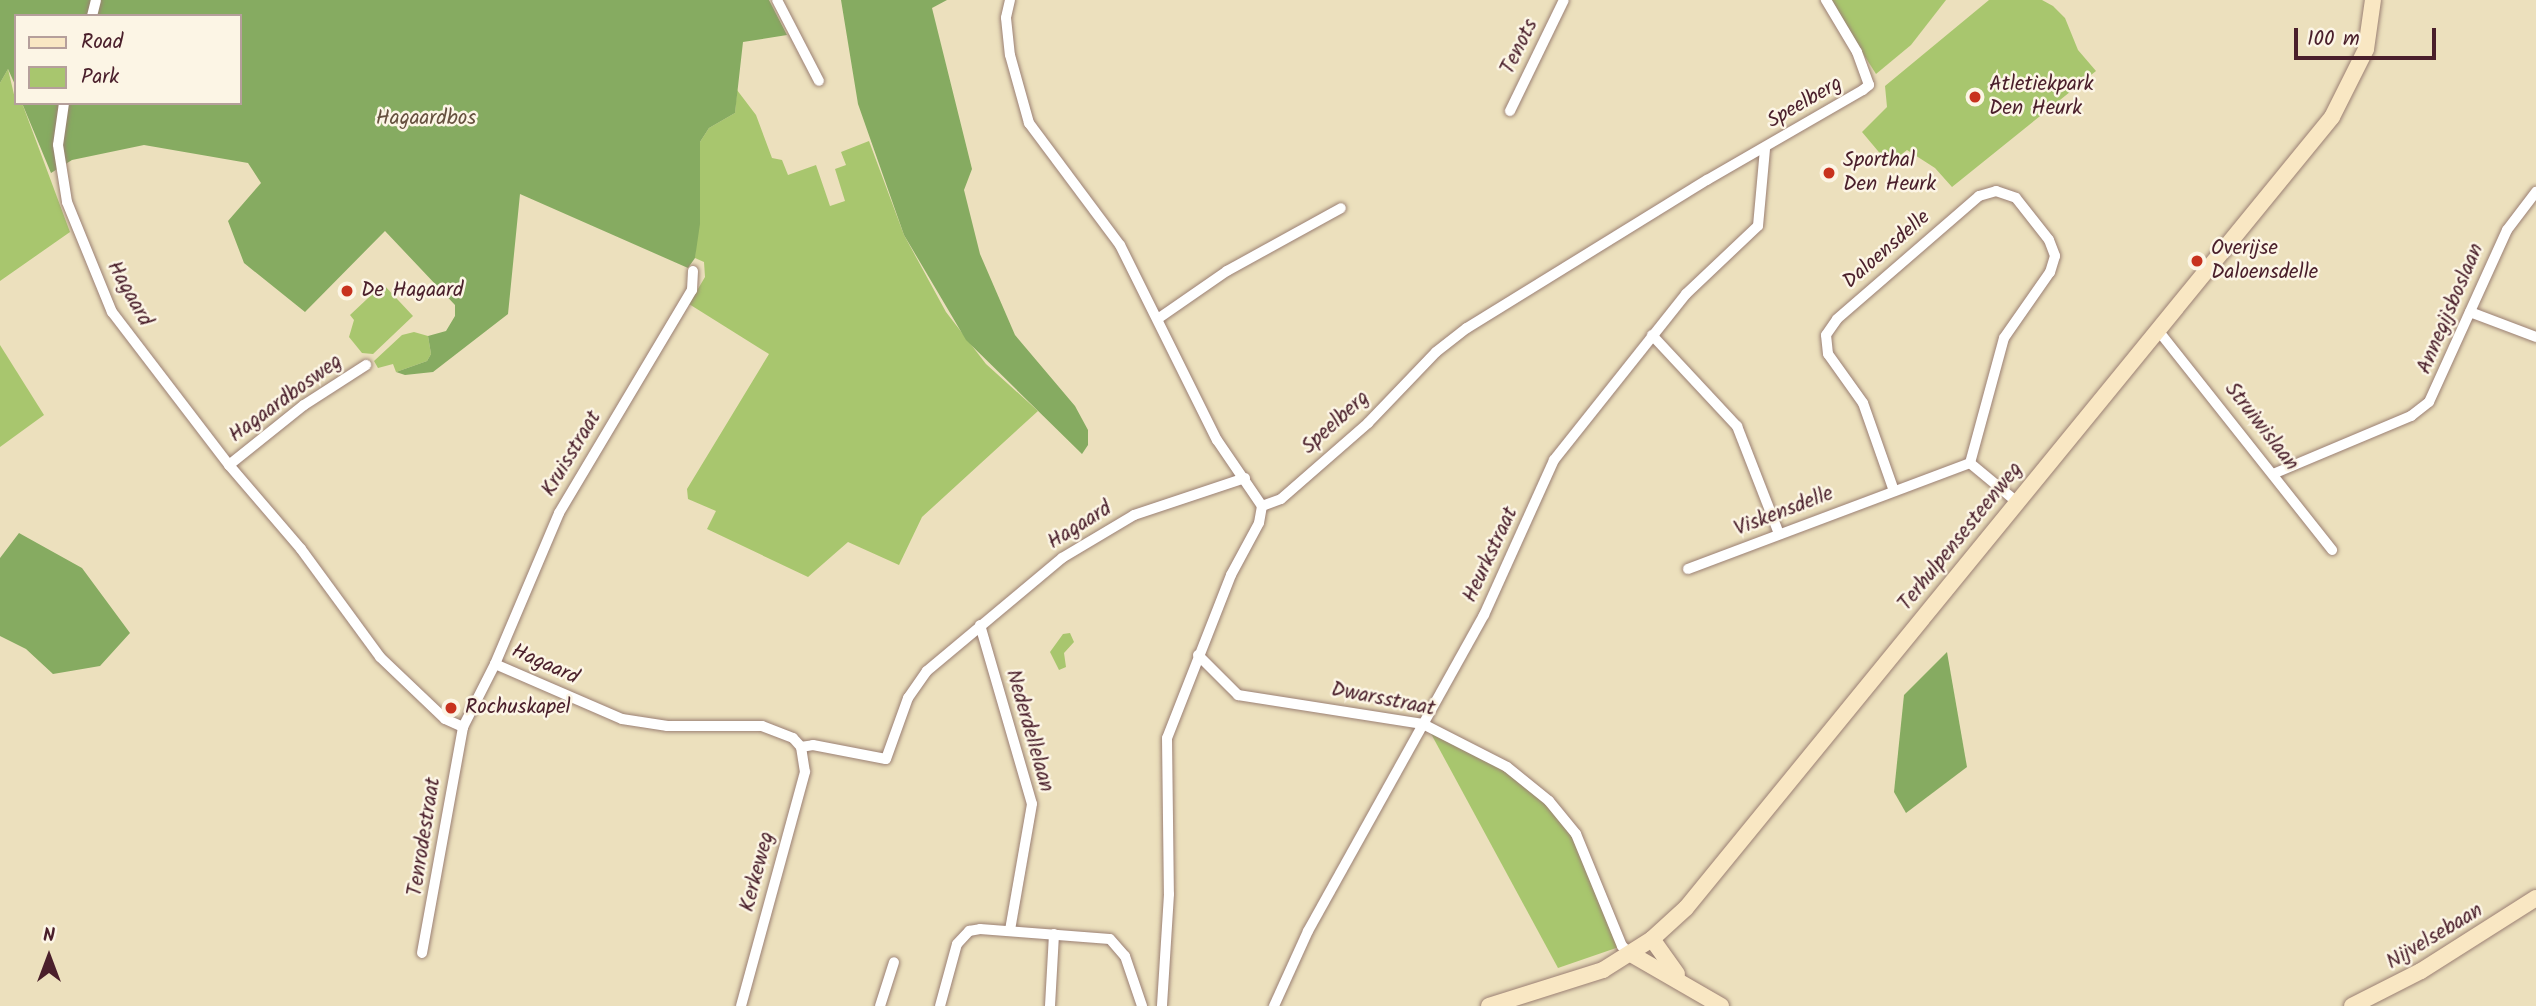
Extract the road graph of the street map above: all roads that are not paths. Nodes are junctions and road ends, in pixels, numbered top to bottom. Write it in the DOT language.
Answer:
graph roads {
  1 [pos="777,0"];
  2 [pos="1010,0"];
  3 [pos="1564,0"];
  4 [pos="1826,0"];
  5 [pos="2373,0"];
  6 [pos="819,81"];
  7 [pos="64,105"];
  8 [pos="1510,111"];
  9 [pos="1765,149"];
  10 [pos="2536,192"];
  11 [pos="1341,208"];
  12 [pos="693,271"];
  13 [pos="2470,313"];
  14 [pos="1159,318"];
  15 [pos="2157,330"];
  16 [pos="1652,335"];
  17 [pos="2536,337"];
  18 [pos="366,365"];
  19 [pos="1970,463"];
  20 [pos="229,465"];
  21 [pos="2273,474"];
  22 [pos="1245,478"];
  23 [pos="1894,491"];
  24 [pos="2017,502"];
  25 [pos="1262,506"];
  26 [pos="1779,534"];
  27 [pos="2332,550"];
  28 [pos="1688,569"];
  29 [pos="979,625"];
  30 [pos="1198,655"];
  31 [pos="495,664"];
  32 [pos="1423,724"];
  33 [pos="463,727"];
  34 [pos="801,747"];
  35 [pos="2536,898"];
  36 [pos="1010,930"];
  37 [pos="1054,934"];
  38 [pos="1652,939"];
  39 [pos="422,953"];
  40 [pos="1631,954"];
  41 [pos="894,962"];
  42 [pos="1685,982"];
  43 [pos="741,1006"];
  44 [pos="880,1006"];
  45 [pos="940,1006"];
  46 [pos="1050,1006"];
  47 [pos="1142,1006"];
  48 [pos="1162,1006"];
  49 [pos="1274,1006"];
  50 [pos="1489,1006"];
  51 [pos="1721,1006"];
  52 [pos="2352,1006"];
  1 -- 6 [label="street"];
  2 -- 14 [label="street"];
  3 -- 8 [label="street, Tenots"];
  4 -- 9 [label="street, Speelberg"];
  5 -- 15 [label="main road, Terhulpensesteenweg"];
  7 -- 20 [label="street, Hagaard"];
  9 -- 16 [label="street, Heurkstraat"];
  9 -- 25 [label="street, Speelberg"];
  10 -- 13 [label="street, Annegijsboslaan"];
  11 -- 14 [label="street"];
  12 -- 31 [label="street, Kruisstraat"];
  13 -- 17 [label="street"];
  13 -- 21 [label="street, Annegijsboslaan"];
  14 -- 22 [label="street"];
  15 -- 21 [label="street, Struiwislaan"];
  15 -- 24 [label="main road, Terhulpensesteenweg"];
  16 -- 26 [label="street"];
  16 -- 32 [label="street, Heurkstraat"];
  18 -- 20 [label="street, Hagaardbosweg"];
  19 -- 23 [label="street"];
  19 -- 23 [label="street, Daloensdelle"];
  19 -- 24 [label="street"];
  20 -- 33 [label="street, Hagaard"];
  21 -- 27 [label="street, Struiwislaan"];
  22 -- 25 [label="street"];
  22 -- 29 [label="street, Hagaard"];
  23 -- 26 [label="street, Viskensdelle"];
  24 -- 38 [label="main road, Terhulpensesteenweg"];
  25 -- 30 [label="street"];
  26 -- 28 [label="street, Viskensdelle"];
  29 -- 34 [label="street, Hagaard"];
  29 -- 36 [label="street, Nederdellelaan"];
  30 -- 32 [label="street, Dwarsstraat"];
  30 -- 48 [label="street"];
  31 -- 33 [label="street, Hagaard"];
  31 -- 34 [label="street, Hagaard"];
  32 -- 40 [label="street, Dwarsstraat"];
  32 -- 49 [label="street, Heurkstraat"];
  33 -- 39 [label="street, Tenrodestraat"];
  34 -- 43 [label="street, Kerkeweg"];
  35 -- 52 [label="main road, Nijvelsebaan"];
  36 -- 37 [label="street"];
  36 -- 45 [label="street"];
  37 -- 46 [label="street"];
  37 -- 47 [label="street"];
  38 -- 40 [label="main road, Terhulpensesteenweg"];
  38 -- 42 [label="main road"];
  40 -- 42 [label="main road"];
  40 -- 50 [label="main road, Terhulpensesteenweg"];
  41 -- 44 [label="street"];
  42 -- 51 [label="main road"];
}
